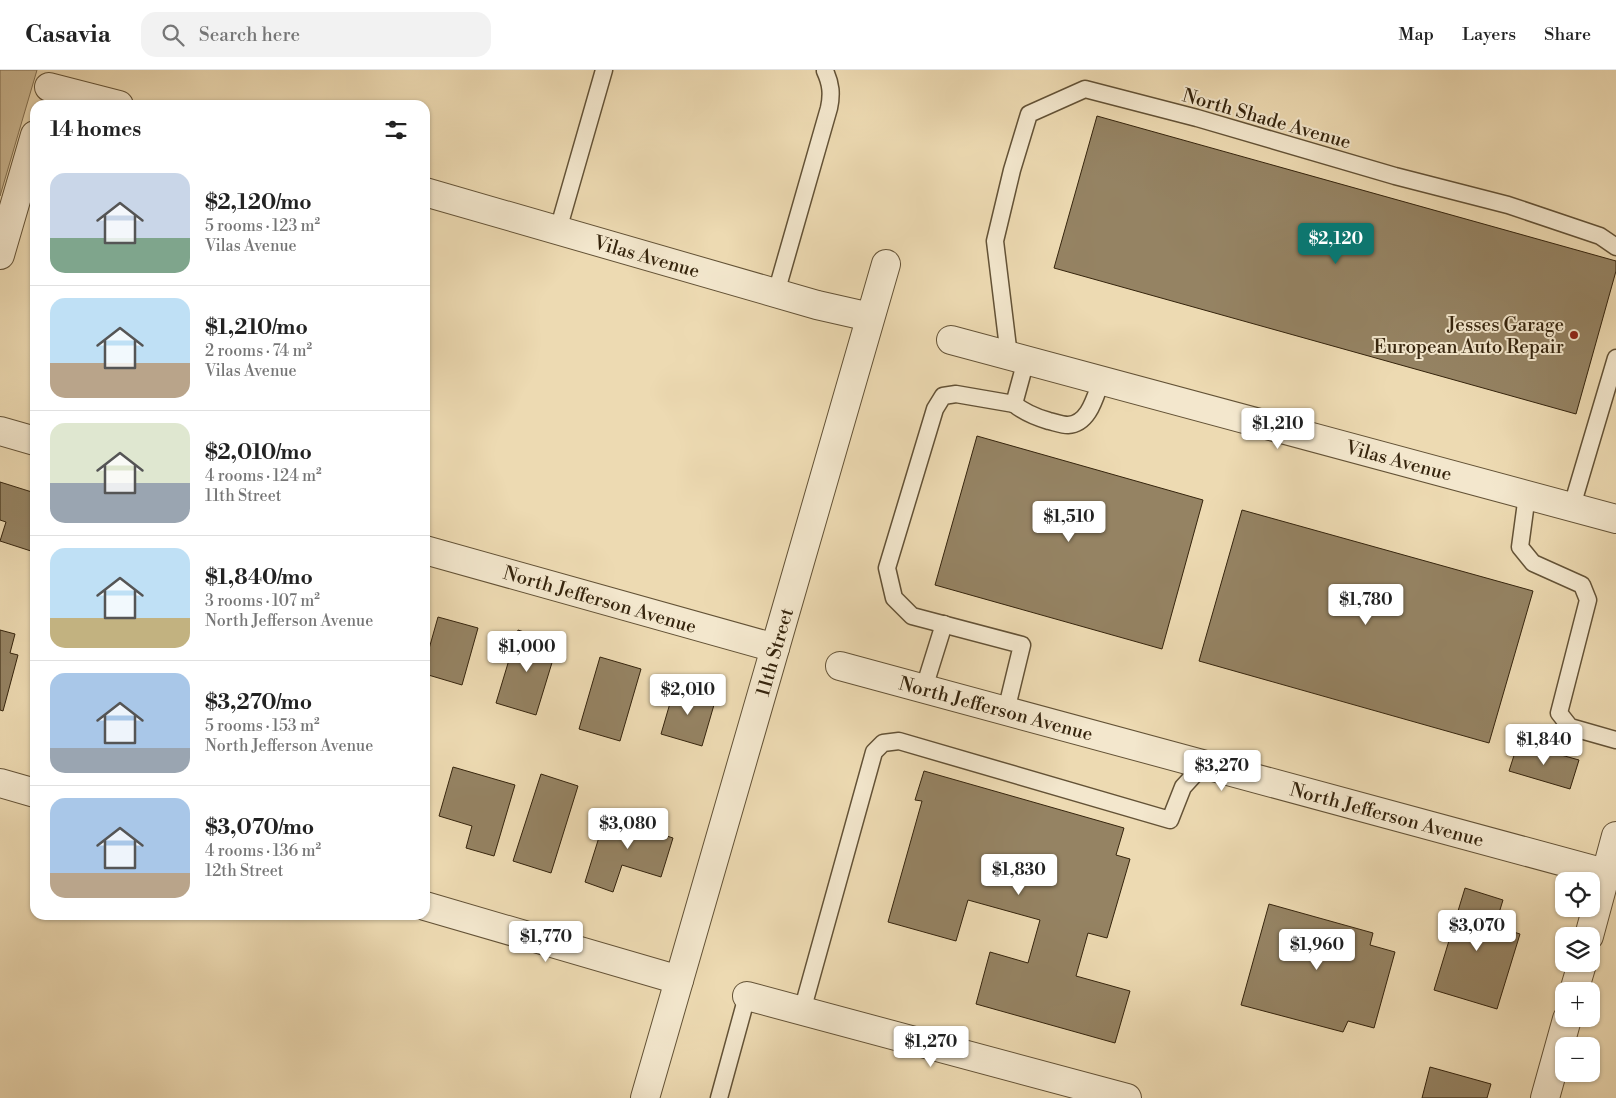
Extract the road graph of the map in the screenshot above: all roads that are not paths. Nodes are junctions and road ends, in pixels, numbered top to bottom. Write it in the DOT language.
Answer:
graph roads {
  1 [pos="604,70"];
  2 [pos="825,71"];
  3 [pos="49,87"];
  4 [pos="100,100"];
  5 [pos="30,152"];
  6 [pos="430,193"];
  7 [pos="558,230"];
  8 [pos="1616,248"];
  9 [pos="0,255"];
  10 [pos="886,264"];
  11 [pos="776,293"];
  12 [pos="870,317"];
  13 [pos="951,340"];
  14 [pos="1017,358"];
  15 [pos="1616,358"];
  16 [pos="1101,381"];
  17 [pos="1611,395"];
  18 [pos="1014,404"];
  19 [pos="0,431"];
  20 [pos="30,440"];
  21 [pos="1528,495"];
  22 [pos="1572,506"];
  23 [pos="1616,519"];
  24 [pos="430,551"];
  25 [pos="944,624"];
  26 [pos="775,648"];
  27 [pos="840,666"];
  28 [pos="924,688"];
  29 [pos="1006,711"];
  30 [pos="1616,740"];
  31 [pos="1203,764"];
  32 [pos="0,783"];
  33 [pos="30,792"];
  34 [pos="1616,836"];
  35 [pos="1611,875"];
  36 [pos="430,907"];
  37 [pos="1592,927"];
  38 [pos="680,980"];
  39 [pos="747,996"];
  40 [pos="802,1011"];
  41 [pos="1565,1027"];
  42 [pos="645,1098"];
  43 [pos="719,1098"];
  44 [pos="1127,1098"];
  45 [pos="1545,1098"];
  1 -- 7 [label="lane"];
  2 -- 11 [label="lane"];
  3 -- 4 [label="street"];
  5 -- 9 [label="street"];
  6 -- 7 [label="street, Vilas Avenue"];
  7 -- 11 [label="street, Vilas Avenue"];
  8 -- 14 [label="lane, North Shade Avenue"];
  10 -- 12 [label="street, 11th Street"];
  11 -- 12 [label="street, Vilas Avenue"];
  12 -- 26 [label="street, 11th Street"];
  13 -- 14 [label="street, Vilas Avenue"];
  14 -- 16 [label="street, Vilas Avenue"];
  14 -- 18 [label="lane"];
  15 -- 17 [label="lane"];
  16 -- 18 [label="lane"];
  16 -- 21 [label="street, Vilas Avenue"];
  17 -- 22 [label="lane"];
  18 -- 25 [label="lane"];
  19 -- 20 [label="street"];
  21 -- 22 [label="street, Vilas Avenue"];
  21 -- 30 [label="lane"];
  22 -- 23 [label="street, Vilas Avenue"];
  24 -- 26 [label="street, North Jefferson Avenue"];
  25 -- 28 [label="lane"];
  25 -- 29 [label="lane"];
  26 -- 38 [label="street, 11th Street"];
  27 -- 28 [label="street, North Jefferson Avenue"];
  28 -- 29 [label="street, North Jefferson Avenue"];
  29 -- 31 [label="street, North Jefferson Avenue"];
  31 -- 35 [label="street, North Jefferson Avenue"];
  31 -- 40 [label="lane"];
  32 -- 33 [label="street"];
  34 -- 35 [label="street"];
  35 -- 37 [label="street"];
  36 -- 38 [label="street"];
  38 -- 42 [label="street, 11th Street"];
  39 -- 40 [label="street"];
  39 -- 43 [label="lane"];
  40 -- 44 [label="street"];
  41 -- 45 [label="street"];
}
